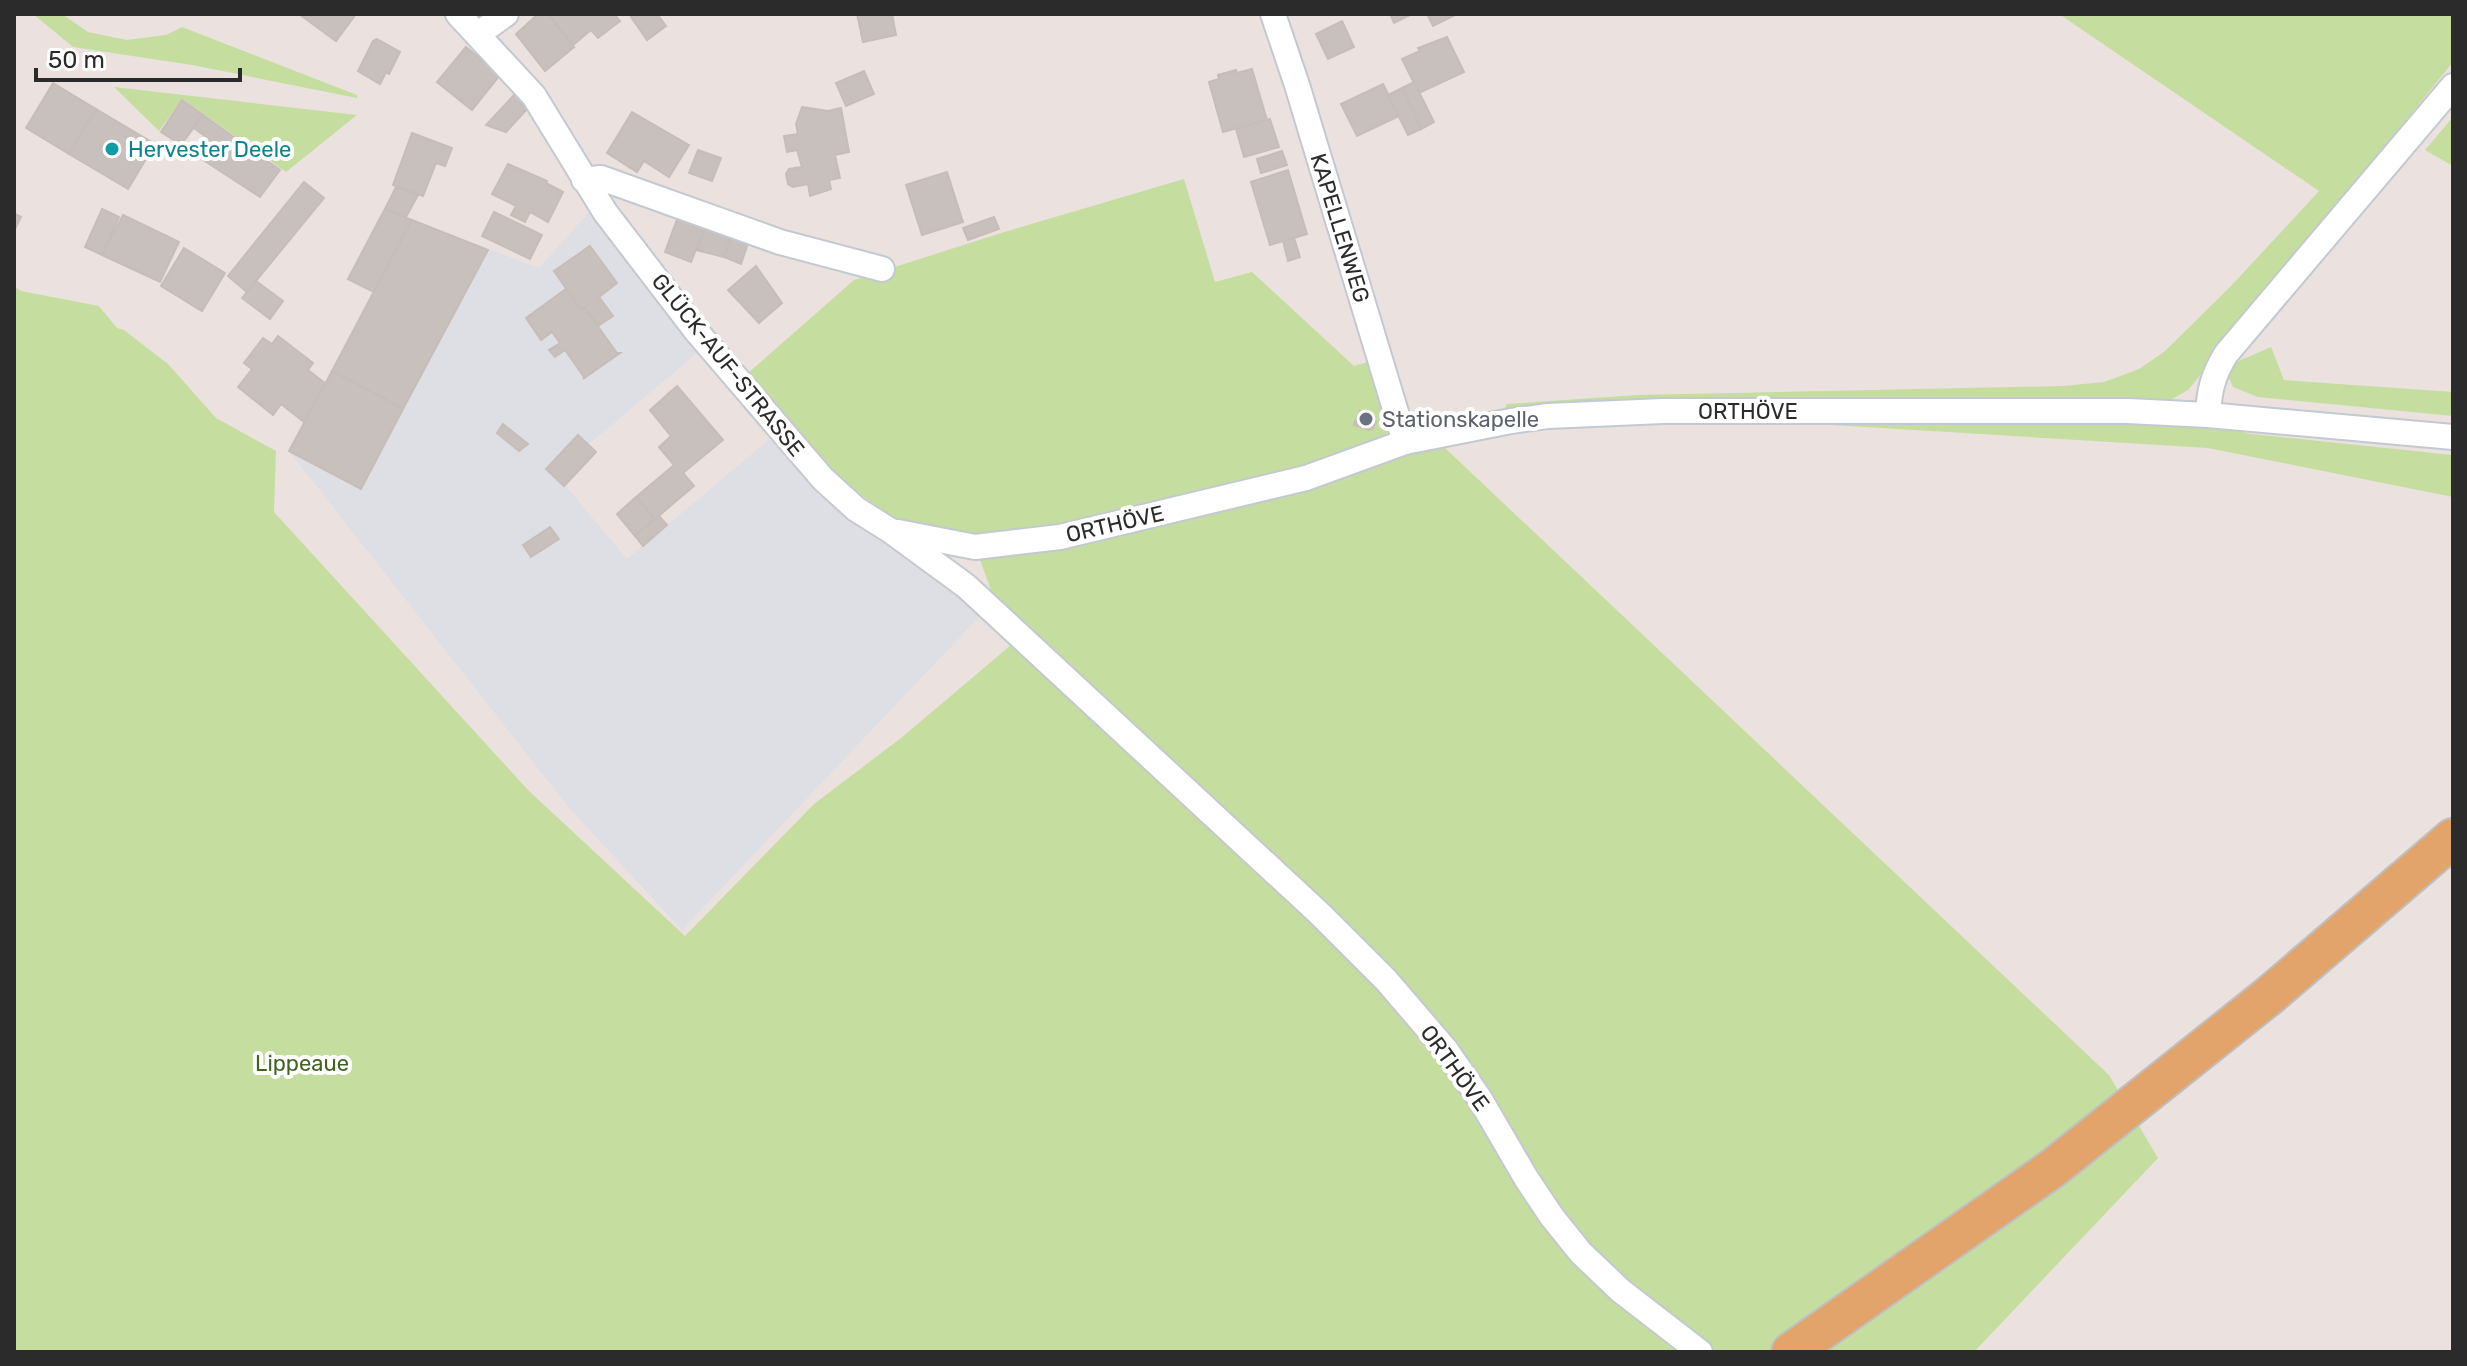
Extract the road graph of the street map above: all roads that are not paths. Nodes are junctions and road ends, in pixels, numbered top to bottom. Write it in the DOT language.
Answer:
graph roads {
  1 [pos="458,14"];
  2 [pos="506,14"];
  3 [pos="1273,14"];
  4 [pos="478,34"];
  5 [pos="2453,86"];
  6 [pos="584,180"];
  7 [pos="882,269"];
  8 [pos="2208,415"];
  9 [pos="2453,437"];
  10 [pos="1405,442"];
  11 [pos="891,531"];
  12 [pos="2453,838"];
  13 [pos="1700,1352"];
  14 [pos="1791,1352"];
  1 -- 4 [label="street, GLÜCK-AUF-STRASSE"];
  2 -- 4 [label="street"];
  3 -- 10 [label="street, KAPELLENWEG"];
  4 -- 6 [label="street, GLÜCK-AUF-STRASSE"];
  5 -- 8 [label="street"];
  6 -- 7 [label="street"];
  6 -- 11 [label="street, GLÜCK-AUF-STRASSE"];
  8 -- 9 [label="street, ORTHÖVE"];
  8 -- 10 [label="street, ORTHÖVE"];
  10 -- 11 [label="street, ORTHÖVE"];
  11 -- 13 [label="street, ORTHÖVE"];
  12 -- 14 [label="main road"];
}
